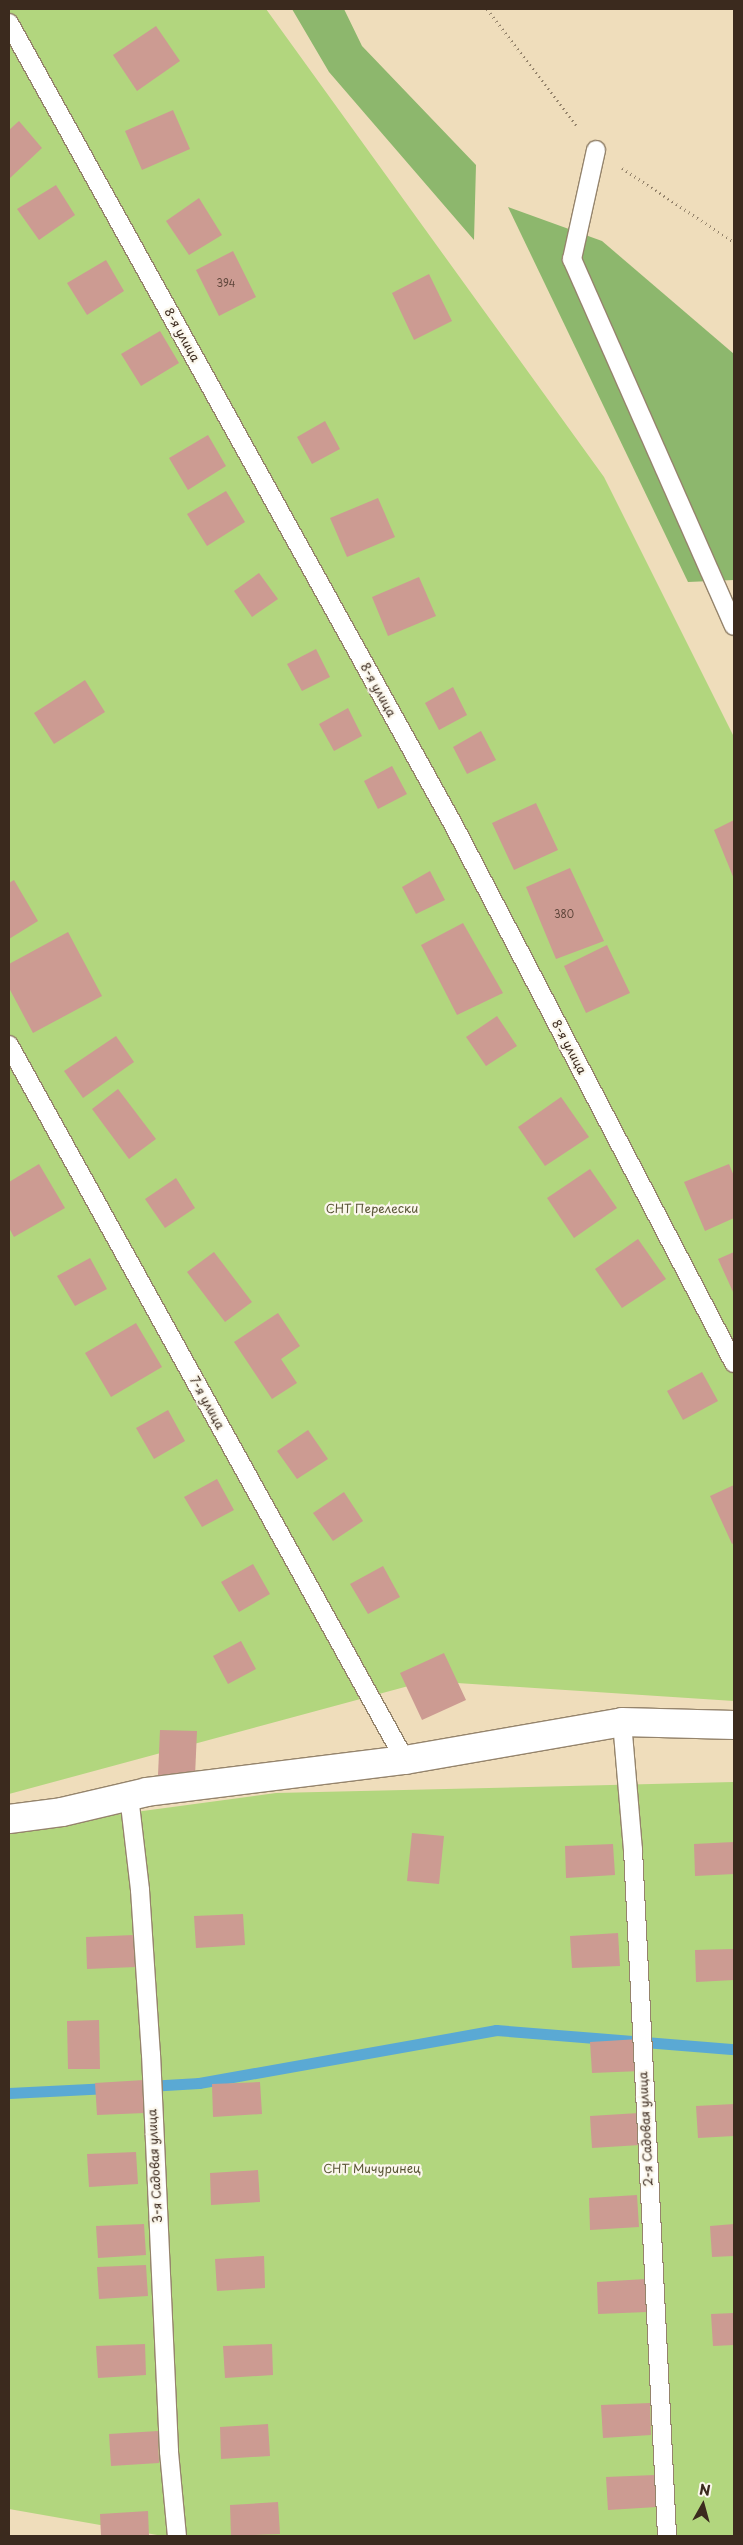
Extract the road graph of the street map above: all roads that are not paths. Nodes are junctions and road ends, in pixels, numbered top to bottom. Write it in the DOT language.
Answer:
graph roads {
  1 [pos="9,23"];
  2 [pos="596,150"];
  3 [pos="734,626"];
  4 [pos="9,1045"];
  5 [pos="734,1363"];
  6 [pos="622,1722"];
  7 [pos="734,1725"];
  8 [pos="405,1760"];
  9 [pos="129,1796"];
  10 [pos="9,1819"];
  11 [pos="177,2536"];
  12 [pos="667,2536"];
  1 -- 5 [label="lane, 8-я улица"];
  2 -- 3 [label="lane"];
  4 -- 8 [label="lane, 7-я улица"];
  6 -- 7 [label="street"];
  6 -- 8 [label="street"];
  6 -- 12 [label="lane, 2-я Садовая улица"];
  8 -- 9 [label="street"];
  9 -- 10 [label="street"];
  9 -- 11 [label="lane, 3-я Садовая улица"];
}
